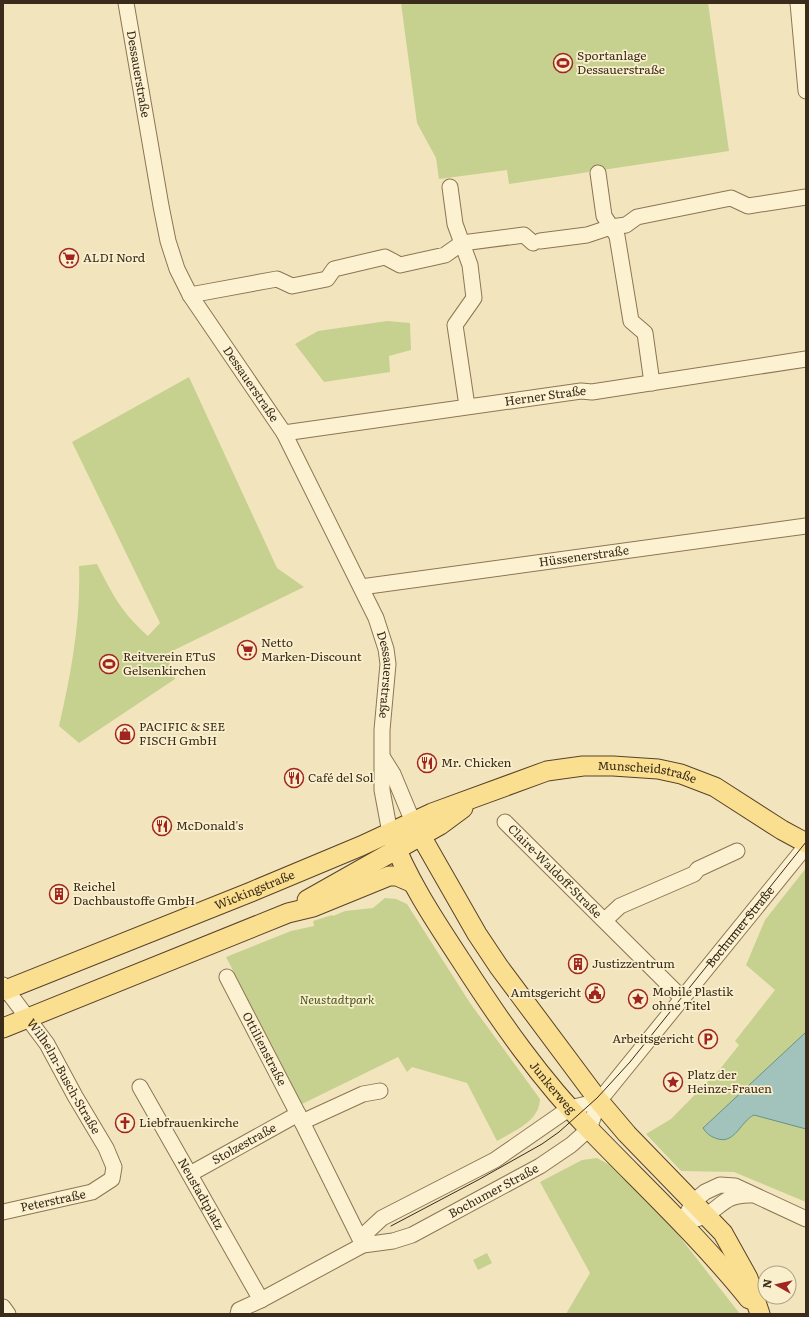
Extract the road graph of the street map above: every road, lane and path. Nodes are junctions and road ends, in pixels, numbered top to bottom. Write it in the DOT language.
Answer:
graph roads {
  1 [pos="126,3"];
  2 [pos="798,3"];
  3 [pos="806,91"];
  4 [pos="598,172"];
  5 [pos="450,187"];
  6 [pos="806,197"];
  7 [pos="611,227"];
  8 [pos="462,243"];
  9 [pos="190,295"];
  10 [pos="806,359"];
  11 [pos="652,383"];
  12 [pos="467,406"];
  13 [pos="284,433"];
  14 [pos="806,526"];
  15 [pos="361,587"];
  16 [pos="383,758"];
  17 [pos="505,822"];
  18 [pos="416,829"];
  19 [pos="393,841"];
  20 [pos="806,843"];
  21 [pos="806,846"];
  22 [pos="737,852"];
  23 [pos="413,883"];
  24 [pos="288,913"];
  25 [pos="605,920"];
  26 [pos="227,977"];
  27 [pos="4,989"];
  28 [pos="683,999"];
  29 [pos="28,1018"];
  30 [pos="3,1028"];
  31 [pos="140,1087"];
  32 [pos="380,1091"];
  33 [pos="599,1101"];
  34 [pos="570,1108"];
  35 [pos="300,1118"];
  36 [pos="589,1129"];
  37 [pos="114,1167"];
  38 [pos="190,1174"];
  39 [pos="752,1195"];
  40 [pos="693,1202"];
  41 [pos="3,1212"];
  42 [pos="708,1216"];
  43 [pos="806,1219"];
  44 [pos="682,1224"];
  45 [pos="363,1245"];
  46 [pos="261,1300"];
  47 [pos="3,1307"];
  48 [pos="239,1312"];
  49 [pos="759,1312"];
  50 [pos="8,1314"];
  1 -- 9 [label="street, Dessauerstraße"];
  2 -- 3 [label="street"];
  4 -- 7 [label="street"];
  5 -- 8 [label="street"];
  6 -- 7 [label="street"];
  7 -- 8 [label="street"];
  7 -- 11 [label="street"];
  8 -- 9 [label="street"];
  8 -- 12 [label="street"];
  9 -- 13 [label="street, Dessauerstraße"];
  10 -- 11 [label="street, Herner Straße"];
  11 -- 12 [label="street, Herner Straße"];
  12 -- 13 [label="street, Herner Straße"];
  13 -- 15 [label="street, Dessauerstraße"];
  14 -- 15 [label="street, Hüssenerstraße"];
  15 -- 16 [label="street, Dessauerstraße"];
  16 -- 18 [label="street, Dessauerstraße"];
  16 -- 19 [label="street, Dessauerstraße"];
  17 -- 25 [label="street, Claire-Waldoff-Straße"];
  18 -- 19 [label="main road, Wickingstraße"];
  18 -- 20 [label="main road, Munscheidstraße"];
  18 -- 33 [label="main road, Junkerweg"];
  19 -- 23 [label="main road, Junkerweg"];
  19 -- 24 [label="main road, Wickingstraße"];
  19 -- 27 [label="main road, Wickingstraße"];
  21 -- 28 [label="street, Bochumer Straße"];
  22 -- 25 [label="street, Claire-Waldoff-Straße"];
  23 -- 24 [label="main road, Wickingstraße"];
  23 -- 34 [label="main road, Junkerweg"];
  24 -- 29 [label="main road, Wickingstraße"];
  25 -- 28 [label="street, Claire-Waldoff-Straße"];
  26 -- 35 [label="street, Ottilienstraße"];
  27 -- 29 [label="street, Wilhelm-Busch-Straße"];
  28 -- 33 [label="street, Bochumer Straße"];
  29 -- 30 [label="main road, Wickingstraße"];
  29 -- 37 [label="street, Wilhelm-Busch-Straße"];
  31 -- 38 [label="street, Neustadtplatz"];
  32 -- 35 [label="street"];
  33 -- 34 [label="street"];
  33 -- 36 [label="street, Bochumer Straße"];
  33 -- 40 [label="main road, Junkerweg"];
  34 -- 36 [label="main road, Junkerweg"];
  34 -- 45 [label="street"];
  35 -- 38 [label="street, Stolzestraße"];
  35 -- 45 [label="street, Ottilienstraße"];
  36 -- 44 [label="main road, Junkerweg"];
  36 -- 45 [label="street, Bochumer Straße"];
  37 -- 41 [label="street, Peterstraße"];
  38 -- 46 [label="street, Neustadtplatz"];
  39 -- 40 [label="street"];
  39 -- 42 [label="street"];
  39 -- 43 [label="street"];
  40 -- 42 [label="main road, Junkerweg"];
  40 -- 44 [label="street"];
  42 -- 44 [label="street"];
  42 -- 49 [label="main road, Junkerweg"];
  44 -- 49 [label="main road, Junkerweg"];
  45 -- 46 [label="street, Bochumer Straße"];
  46 -- 48 [label="street, Bochumer Straße"];
  47 -- 50 [label="street"];
}
